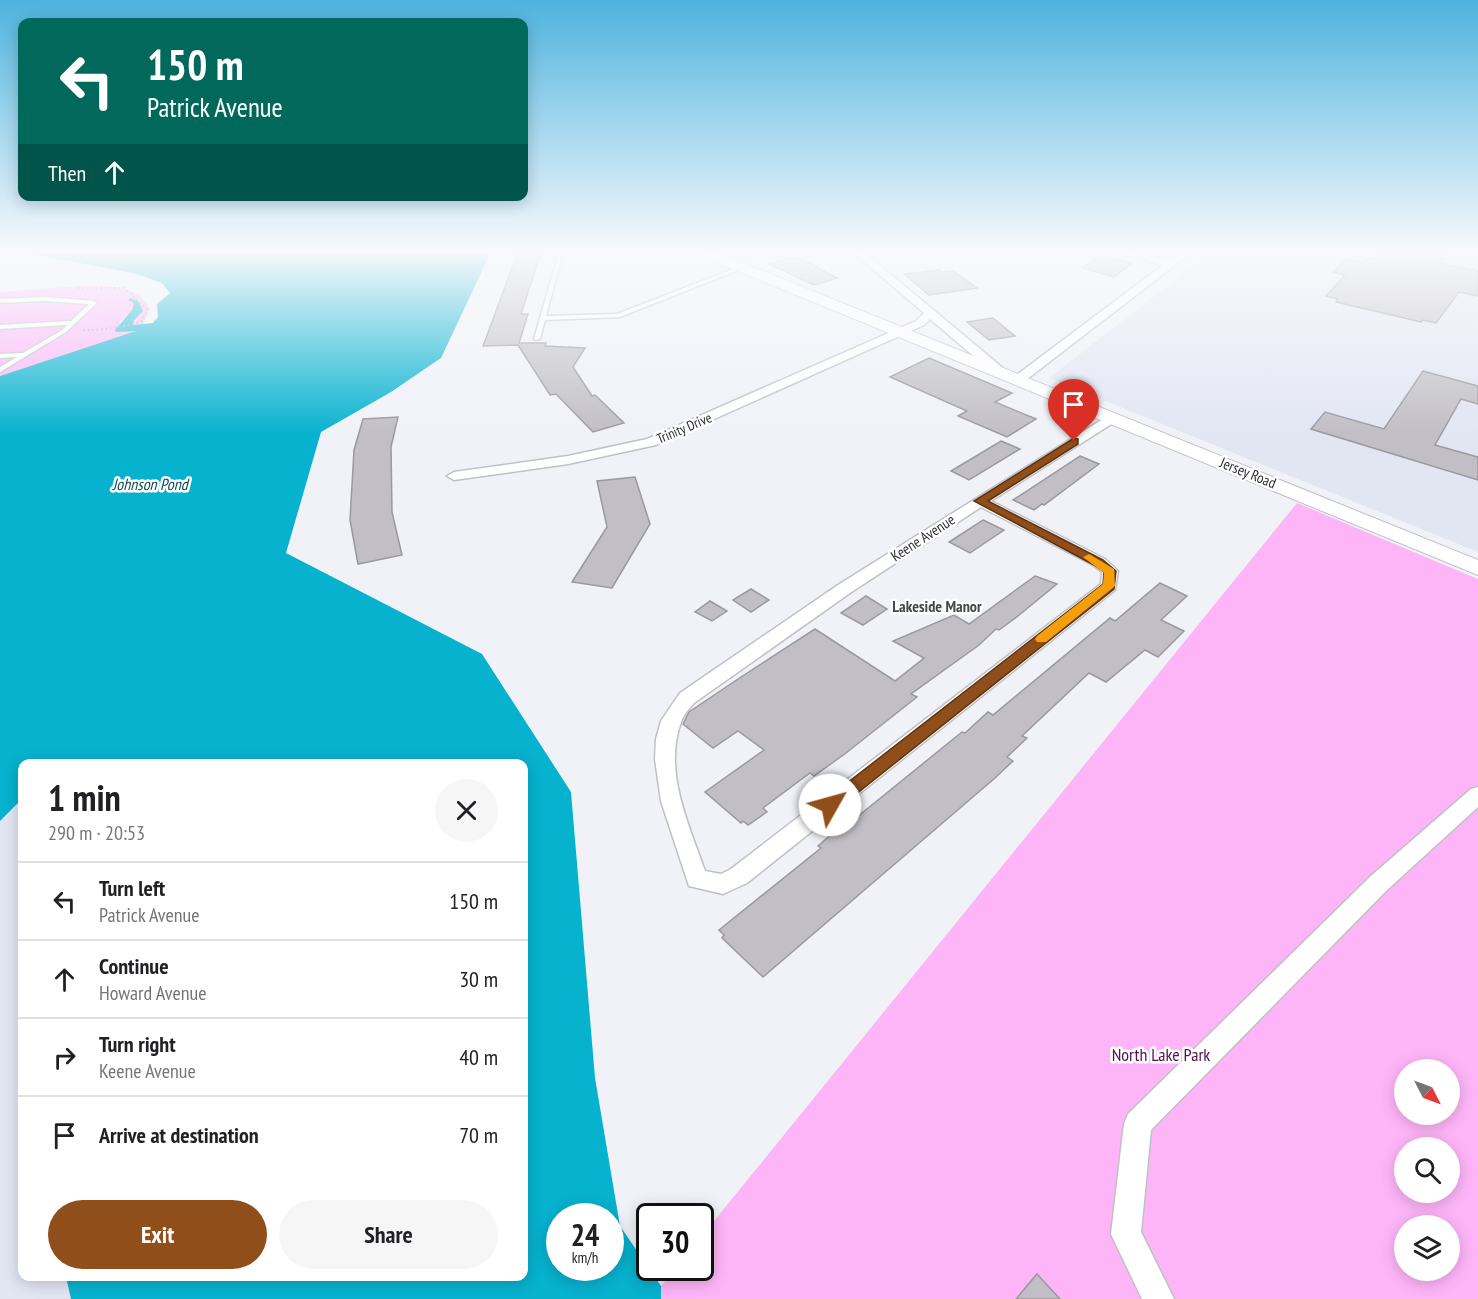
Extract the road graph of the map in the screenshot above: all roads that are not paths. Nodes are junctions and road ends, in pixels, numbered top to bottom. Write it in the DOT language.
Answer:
graph roads {
  1 [pos="83,313"];
  2 [pos="544,313"];
  3 [pos="627,313"];
  4 [pos="853,313"];
  5 [pos="930,313"];
  6 [pos="1107,313"];
  7 [pos="543,318"];
  8 [pos="72,323"];
  9 [pos="0,327"];
  10 [pos="900,332"];
  11 [pos="537,339"];
  12 [pos="28,355"];
  13 [pos="0,356"];
  14 [pos="0,370"];
  15 [pos="999,372"];
  16 [pos="1018,380"];
  17 [pos="1111,418"];
  18 [pos="454,476"];
  19 [pos="980,501"];
  20 [pos="1478,568"];
  21 [pos="1478,796"];
  22 [pos="1158,1299"];
  1 -- 8 [label="lane"];
  2 -- 7 [label="lane"];
  3 -- 7 [label="lane"];
  4 -- 10 [label="street, Jersey Road"];
  5 -- 10 [label="street, Trinity Drive"];
  5 -- 15 [label="street"];
  6 -- 16 [label="street"];
  7 -- 11 [label="lane"];
  8 -- 9 [label="lane"];
  8 -- 12 [label="lane"];
  10 -- 15 [label="street, Jersey Road"];
  10 -- 18 [label="street, Trinity Drive"];
  12 -- 13 [label="lane"];
  12 -- 14 [label="lane"];
  15 -- 16 [label="street, Jersey Road"];
  16 -- 17 [label="street, Jersey Road"];
  17 -- 19 [label="street, Keene Avenue"];
  17 -- 20 [label="street, Jersey Road"];
  19 -- 19 [label="street, Keene Avenue"];
  21 -- 22 [label="street"];
}
